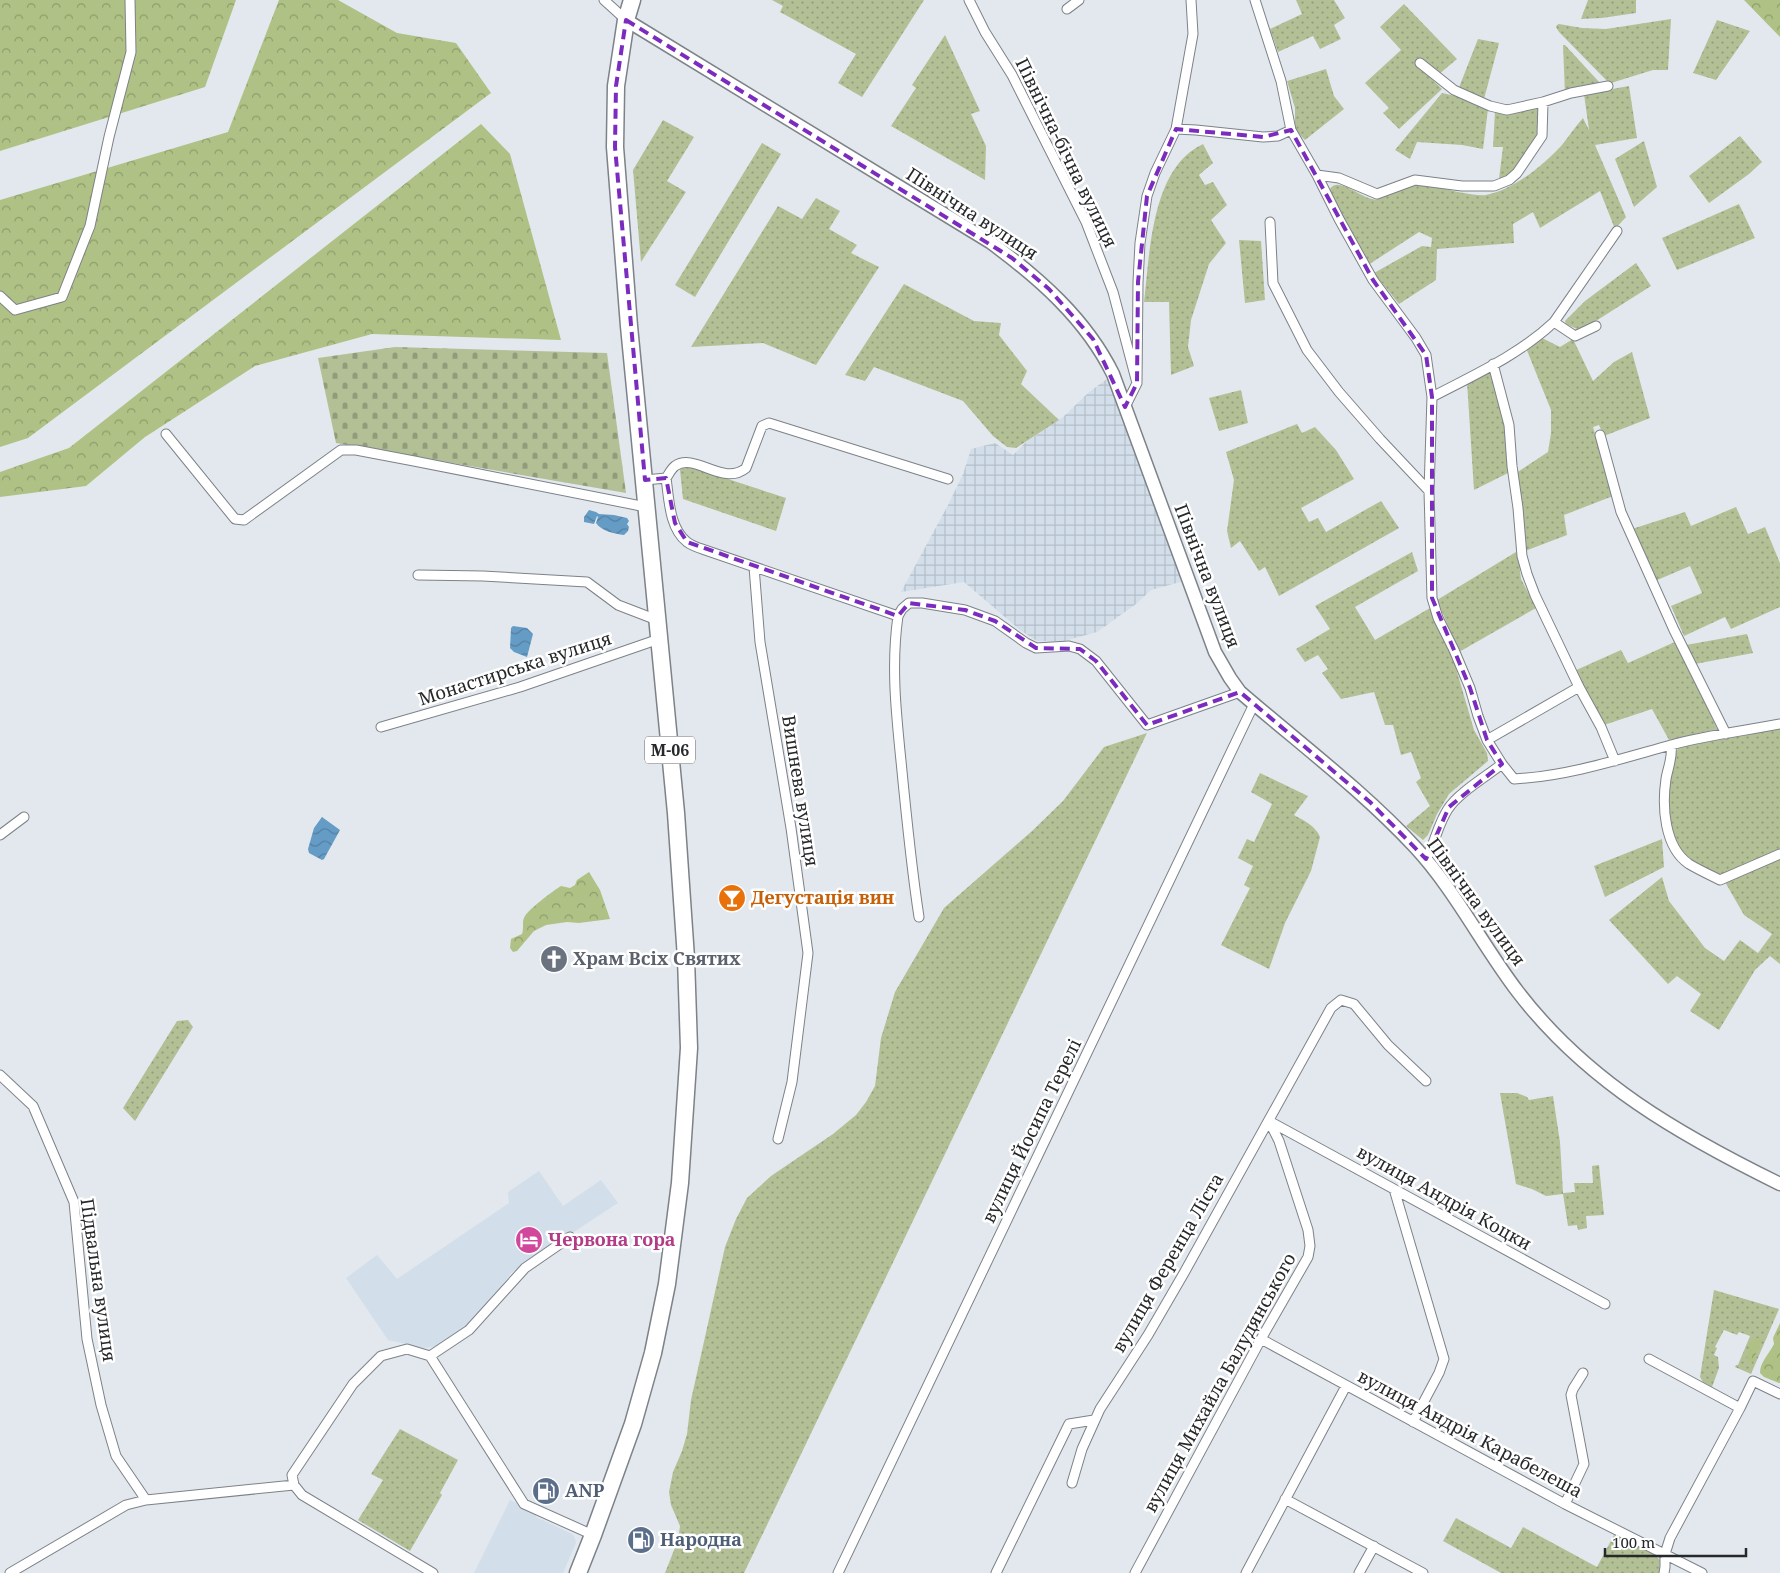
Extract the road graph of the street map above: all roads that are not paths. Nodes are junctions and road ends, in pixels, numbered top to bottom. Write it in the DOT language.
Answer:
graph roads {
  1 [pos="130,0"];
  2 [pos="604,0"];
  3 [pos="632,0"];
  4 [pos="969,0"];
  5 [pos="1079,0"];
  6 [pos="1191,0"];
  7 [pos="1255,0"];
  8 [pos="1066,8"];
  9 [pos="626,20"];
  10 [pos="1420,63"];
  11 [pos="1608,86"];
  12 [pos="1543,102"];
  13 [pos="1176,129"];
  14 [pos="1291,130"];
  15 [pos="1317,175"];
  16 [pos="1270,222"];
  17 [pos="1617,231"];
  18 [pos="0,296"];
  19 [pos="1554,322"];
  20 [pos="1596,326"];
  21 [pos="1493,364"];
  22 [pos="1137,383"];
  23 [pos="1432,397"];
  24 [pos="1125,407"];
  25 [pos="166,434"];
  26 [pos="1600,435"];
  27 [pos="666,478"];
  28 [pos="948,479"];
  29 [pos="645,480"];
  30 [pos="1429,491"];
  31 [pos="646,506"];
  32 [pos="754,567"];
  33 [pos="418,575"];
  34 [pos="898,616"];
  35 [pos="657,620"];
  36 [pos="659,640"];
  37 [pos="1579,687"];
  38 [pos="1240,692"];
  39 [pos="1254,704"];
  40 [pos="1780,724"];
  41 [pos="381,727"];
  42 [pos="1726,734"];
  43 [pos="1487,740"];
  44 [pos="1671,745"];
  45 [pos="1615,761"];
  46 [pos="1502,764"];
  47 [pos="24,817"];
  48 [pos="0,835"];
  49 [pos="1780,854"];
  50 [pos="1426,858"];
  51 [pos="919,917"];
  52 [pos="0,1075"];
  53 [pos="1426,1081"];
  54 [pos="1269,1121"];
  55 [pos="778,1139"];
  56 [pos="1780,1184"];
  57 [pos="1394,1189"];
  58 [pos="570,1237"];
  59 [pos="1605,1304"];
  60 [pos="1262,1339"];
  61 [pos="430,1356"];
  62 [pos="1649,1359"];
  63 [pos="1583,1373"];
  64 [pos="1346,1386"];
  65 [pos="1780,1394"];
  66 [pos="1740,1408"];
  67 [pos="1090,1421"];
  68 [pos="1413,1422"];
  69 [pos="1072,1483"];
  70 [pos="294,1485"];
  71 [pos="1285,1499"];
  72 [pos="146,1500"];
  73 [pos="1565,1504"];
  74 [pos="593,1535"];
  75 [pos="1374,1546"];
  76 [pos="1665,1554"];
  77 [pos="10,1573"];
  78 [pos="433,1573"];
  79 [pos="578,1573"];
  80 [pos="838,1573"];
  81 [pos="996,1573"];
  82 [pos="1135,1573"];
  83 [pos="1246,1573"];
  84 [pos="1359,1573"];
  85 [pos="1423,1573"];
  86 [pos="1664,1573"];
  87 [pos="1702,1573"];
  1 -- 18 [label="street"];
  2 -- 9 [label="street, Північна вулиця"];
  3 -- 9 [label="highway, М-06"];
  4 -- 22 [label="street, Північна-бічна вулиця"];
  5 -- 8 [label="street"];
  6 -- 13 [label="street, Північна-бічна вулиця"];
  7 -- 14 [label="street"];
  9 -- 24 [label="street, Північна вулиця"];
  9 -- 29 [label="highway, М-06"];
  10 -- 12 [label="street"];
  11 -- 12 [label="street"];
  12 -- 15 [label="street"];
  13 -- 14 [label="street"];
  13 -- 22 [label="street, Північна-бічна вулиця"];
  14 -- 15 [label="street"];
  15 -- 23 [label="street"];
  16 -- 30 [label="street"];
  17 -- 19 [label="street"];
  19 -- 20 [label="street"];
  19 -- 21 [label="street"];
  21 -- 23 [label="street"];
  21 -- 37 [label="street"];
  22 -- 24 [label="street, Північна-бічна вулиця"];
  23 -- 30 [label="street"];
  24 -- 38 [label="street, Північна вулиця"];
  25 -- 31 [label="street"];
  26 -- 42 [label="street"];
  27 -- 28 [label="street"];
  27 -- 29 [label="street"];
  27 -- 32 [label="street"];
  29 -- 31 [label="highway, М-06"];
  30 -- 43 [label="street"];
  31 -- 35 [label="highway, М-06"];
  32 -- 34 [label="street"];
  32 -- 55 [label="street, Вишнева вулиця"];
  33 -- 35 [label="street, Монастирська вулиця"];
  34 -- 38 [label="street"];
  34 -- 51 [label="street"];
  35 -- 36 [label="highway, М-06"];
  36 -- 41 [label="street, Монастирська вулиця"];
  36 -- 74 [label="highway, М-06"];
  37 -- 43 [label="street"];
  37 -- 45 [label="street"];
  38 -- 39 [label="street, Північна вулиця"];
  39 -- 50 [label="street, Північна вулиця"];
  39 -- 80 [label="street, вулиця Йосипа Терелі"];
  40 -- 42 [label="street"];
  42 -- 44 [label="street"];
  43 -- 46 [label="street"];
  44 -- 45 [label="street"];
  44 -- 49 [label="street"];
  45 -- 46 [label="street"];
  46 -- 50 [label="street"];
  47 -- 48 [label="street"];
  50 -- 56 [label="street, Північна вулиця"];
  52 -- 72 [label="street, Підвальна вулиця"];
  53 -- 54 [label="street, вулиця Ференца Ліста"];
  54 -- 57 [label="street, вулиця Андрія Коцки"];
  54 -- 60 [label="street, вулиця Михайла Балудянського"];
  54 -- 67 [label="street, вулиця Ференца Ліста"];
  57 -- 59 [label="street, вулиця Андрія Коцки"];
  57 -- 68 [label="street"];
  58 -- 61 [label="street"];
  60 -- 64 [label="street, вулиця Андрія Карабелеша"];
  60 -- 82 [label="street, вулиця Михайла Балудянського"];
  61 -- 70 [label="street"];
  61 -- 74 [label="street"];
  62 -- 66 [label="street"];
  63 -- 73 [label="street"];
  64 -- 68 [label="street, вулиця Андрія Карабелеша"];
  64 -- 71 [label="street"];
  65 -- 66 [label="street"];
  66 -- 76 [label="street"];
  67 -- 69 [label="street, вулиця Ференца Ліста"];
  67 -- 81 [label="street"];
  68 -- 73 [label="street, вулиця Андрія Карабелеша"];
  70 -- 72 [label="street"];
  70 -- 78 [label="street"];
  71 -- 75 [label="street"];
  71 -- 83 [label="street"];
  72 -- 77 [label="street"];
  73 -- 76 [label="street, вулиця Андрія Карабелеша"];
  74 -- 79 [label="highway, М-06"];
  75 -- 84 [label="street"];
  75 -- 85 [label="street"];
  76 -- 86 [label="street"];
  76 -- 87 [label="street, вулиця Андрія Карабелеша"];
}
